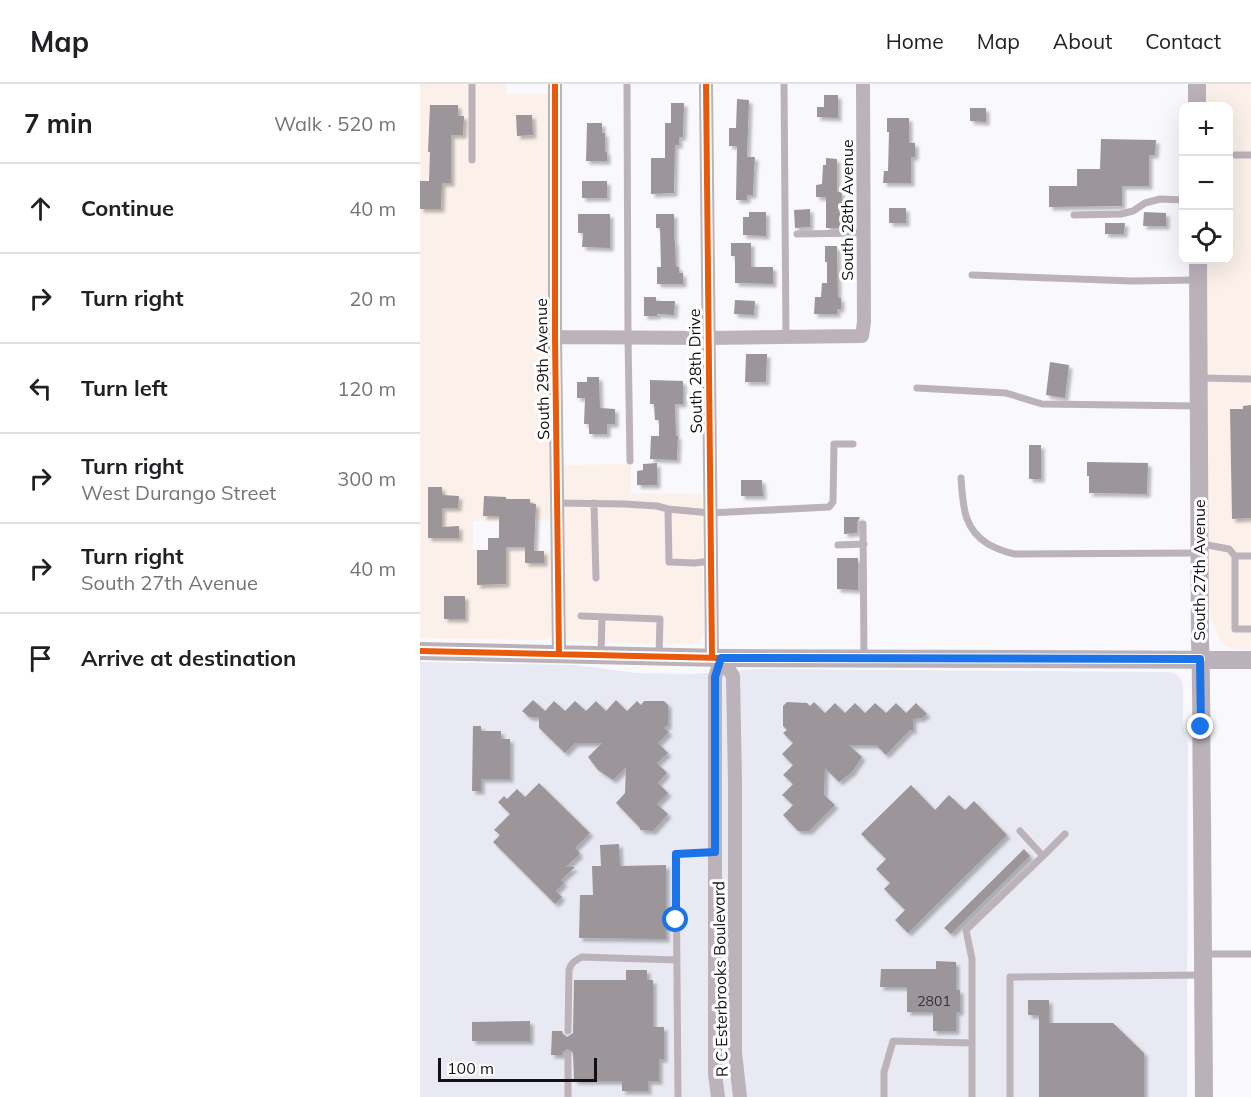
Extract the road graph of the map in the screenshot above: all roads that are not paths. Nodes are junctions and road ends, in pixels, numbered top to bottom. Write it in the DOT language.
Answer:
graph roads {
  1 [pos="472,84"];
  2 [pos="555,84"];
  3 [pos="627,84"];
  4 [pos="706,84"];
  5 [pos="784,84"];
  6 [pos="863,84"];
  7 [pos="1197,84"];
  8 [pos="1197,102"];
  9 [pos="1234,155"];
  10 [pos="1251,155"];
  11 [pos="472,160"];
  12 [pos="1179,200"];
  13 [pos="1074,215"];
  14 [pos="863,233"];
  15 [pos="797,234"];
  16 [pos="1198,264"];
  17 [pos="972,275"];
  18 [pos="1198,280"];
  19 [pos="555,337"];
  20 [pos="786,337"];
  21 [pos="628,338"];
  22 [pos="708,338"];
  23 [pos="1198,378"];
  24 [pos="1251,380"];
  25 [pos="917,388"];
  26 [pos="1199,406"];
  27 [pos="853,444"];
  28 [pos="630,461"];
  29 [pos="961,478"];
  30 [pos="557,503"];
  31 [pos="594,503"];
  32 [pos="668,509"];
  33 [pos="710,513"];
  34 [pos="863,524"];
  35 [pos="864,544"];
  36 [pos="838,545"];
  37 [pos="1199,548"];
  38 [pos="1235,556"];
  39 [pos="1251,556"];
  40 [pos="711,561"];
  41 [pos="596,578"];
  42 [pos="581,616"];
  43 [pos="602,617"];
  44 [pos="1251,628"];
  45 [pos="420,651"];
  46 [pos="559,654"];
  47 [pos="602,655"];
  48 [pos="659,656"];
  49 [pos="717,658"];
  50 [pos="864,658"];
  51 [pos="1200,659"];
  52 [pos="1251,660"];
  53 [pos="1020,831"];
  54 [pos="1065,834"];
  55 [pos="715,852"];
  56 [pos="1043,856"];
  57 [pos="1204,954"];
  58 [pos="1251,954"];
  59 [pos="677,960"];
  60 [pos="1204,975"];
  61 [pos="568,1031"];
  62 [pos="972,1043"];
  63 [pos="568,1055"];
  64 [pos="568,1097"];
  65 [pos="678,1097"];
  66 [pos="718,1097"];
  67 [pos="740,1097"];
  68 [pos="884,1097"];
  69 [pos="972,1097"];
  70 [pos="1010,1097"];
  71 [pos="1204,1097"];
  1 -- 11 [label="lane"];
  2 -- 19 [label="street, South 29th Avenue"];
  3 -- 21 [label="lane"];
  4 -- 22 [label="street, South 28th Drive"];
  5 -- 20 [label="lane"];
  6 -- 14 [label="street, South 28th Avenue"];
  7 -- 8 [label="main road"];
  9 -- 10 [label="lane"];
  12 -- 13 [label="lane"];
  14 -- 15 [label="lane"];
  14 -- 20 [label="street, South 28th Avenue"];
  16 -- 18 [label="main road, South 27th Avenue"];
  17 -- 18 [label="lane"];
  18 -- 23 [label="main road, South 27th Avenue"];
  19 -- 21 [label="street"];
  19 -- 30 [label="street, South 29th Avenue"];
  20 -- 22 [label="street"];
  21 -- 22 [label="street"];
  21 -- 28 [label="lane"];
  22 -- 33 [label="street, South 28th Drive"];
  23 -- 24 [label="lane"];
  23 -- 26 [label="main road, South 27th Avenue"];
  25 -- 26 [label="lane"];
  26 -- 37 [label="main road, South 27th Avenue"];
  27 -- 33 [label="lane"];
  29 -- 37 [label="lane"];
  30 -- 31 [label="lane"];
  30 -- 46 [label="street, South 29th Avenue"];
  31 -- 32 [label="lane"];
  31 -- 41 [label="lane"];
  32 -- 33 [label="lane"];
  32 -- 40 [label="lane"];
  33 -- 40 [label="street, South 28th Drive"];
  34 -- 35 [label="lane"];
  35 -- 36 [label="lane"];
  35 -- 50 [label="lane"];
  37 -- 38 [label="lane"];
  37 -- 51 [label="main road, South 27th Avenue"];
  38 -- 39 [label="lane"];
  38 -- 44 [label="lane"];
  40 -- 49 [label="street, South 28th Drive"];
  42 -- 43 [label="lane"];
  43 -- 47 [label="lane"];
  43 -- 48 [label="lane"];
  45 -- 46 [label="main road"];
  46 -- 47 [label="main road"];
  47 -- 48 [label="main road"];
  48 -- 49 [label="main road"];
  49 -- 50 [label="main road"];
  49 -- 55 [label="street, R C Esterbrooks Boulevard"];
  49 -- 67 [label="street, R C Esterbrooks Boulevard"];
  50 -- 51 [label="main road"];
  51 -- 52 [label="main road"];
  51 -- 57 [label="main road, South 27th Avenue"];
  53 -- 56 [label="lane"];
  54 -- 56 [label="lane"];
  55 -- 59 [label="lane"];
  55 -- 66 [label="street, R C Esterbrooks Boulevard"];
  56 -- 62 [label="lane"];
  57 -- 58 [label="lane"];
  57 -- 60 [label="main road, South 27th Avenue"];
  59 -- 61 [label="lane"];
  59 -- 65 [label="lane"];
  60 -- 70 [label="lane"];
  60 -- 71 [label="main road, South 27th Avenue"];
  62 -- 68 [label="lane"];
  62 -- 69 [label="lane"];
  63 -- 64 [label="lane"];
}
